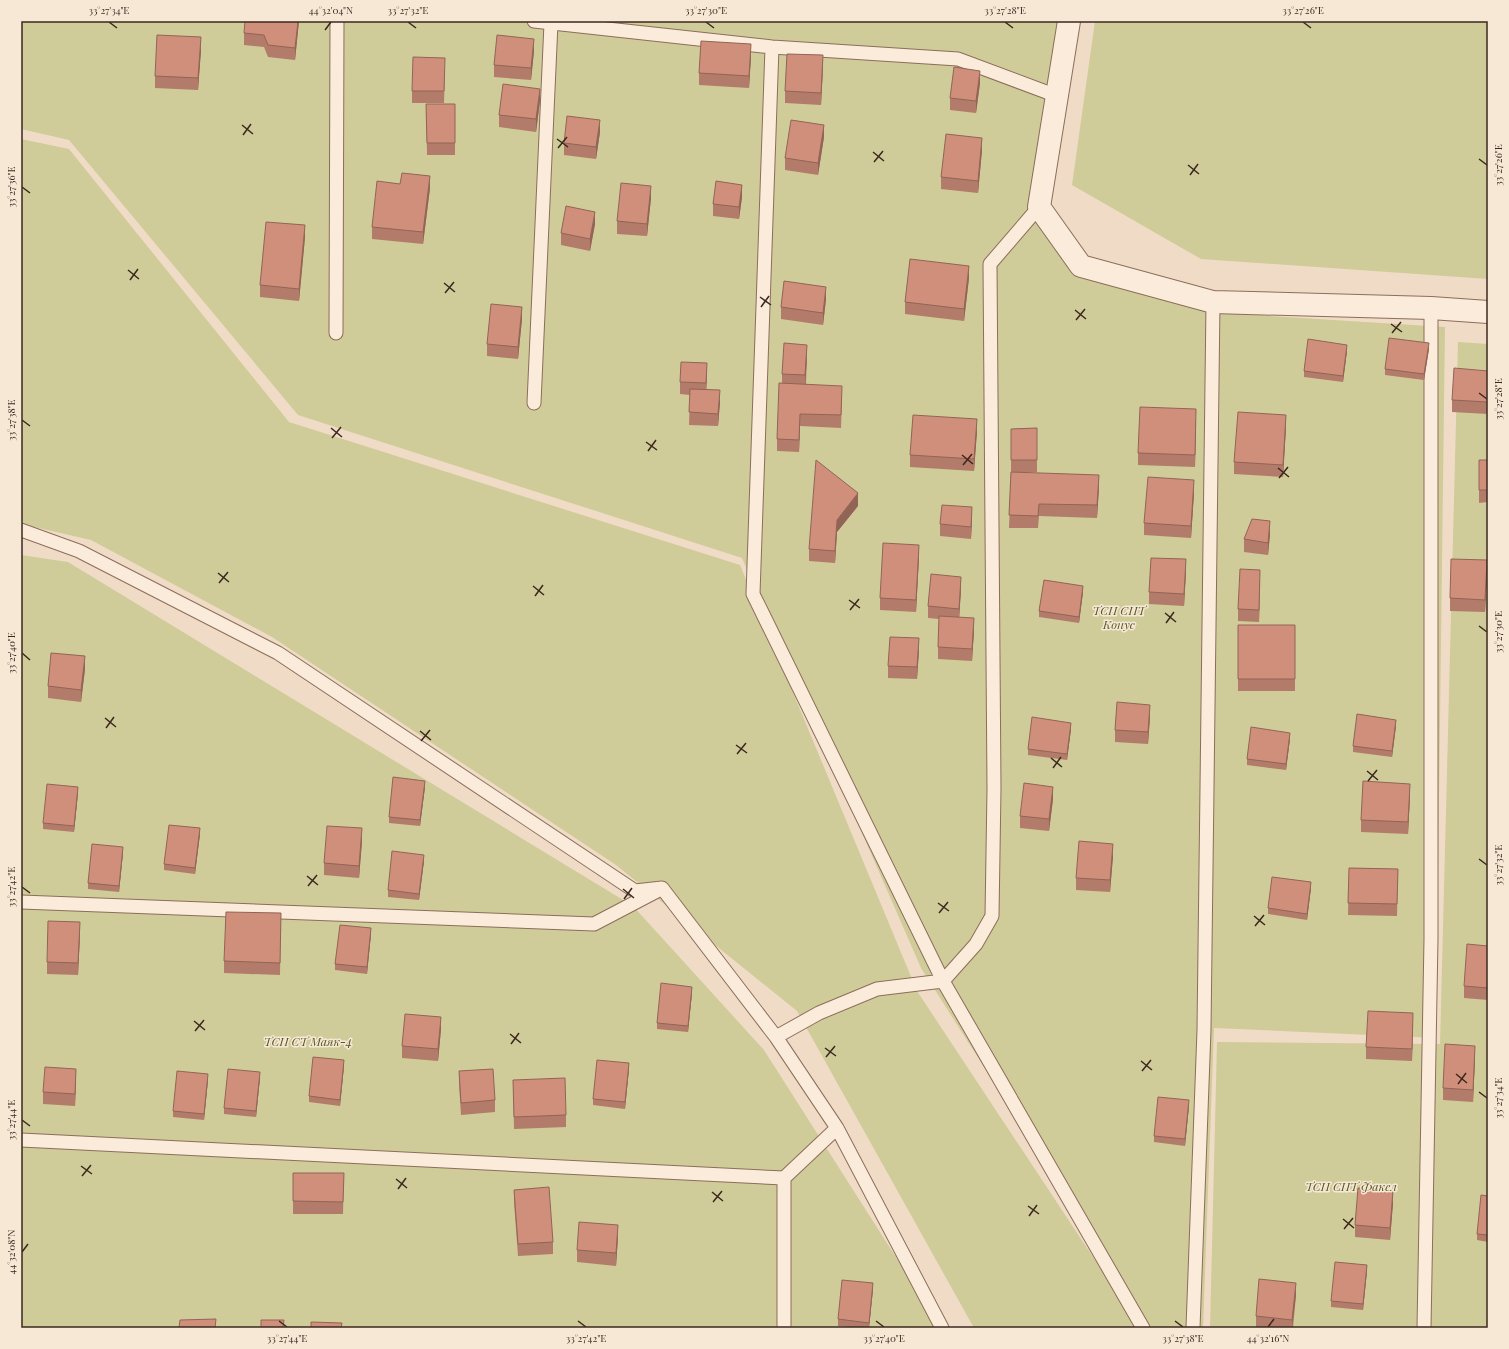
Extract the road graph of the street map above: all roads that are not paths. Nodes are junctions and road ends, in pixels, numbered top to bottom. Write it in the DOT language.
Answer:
graph roads {
  1 [pos="337,21"];
  2 [pos="534,21"];
  3 [pos="1069,21"];
  4 [pos="551,23"];
  5 [pos="772,47"];
  6 [pos="1057,96"];
  7 [pos="1039,207"];
  8 [pos="1213,302"];
  9 [pos="1431,308"];
  10 [pos="1488,312"];
  11 [pos="336,333"];
  12 [pos="534,403"];
  13 [pos="21,530"];
  14 [pos="662,888"];
  15 [pos="21,902"];
  16 [pos="943,981"];
  17 [pos="776,1037"];
  18 [pos="837,1128"];
  19 [pos="21,1140"];
  20 [pos="784,1178"];
  21 [pos="784,1328"];
  22 [pos="942,1328"];
  23 [pos="1143,1328"];
  24 [pos="1193,1328"];
  25 [pos="1424,1328"];
  1 -- 11 [label="lane"];
  2 -- 4 [label="lane"];
  3 -- 6 [label="street"];
  4 -- 5 [label="lane"];
  4 -- 12 [label="lane"];
  5 -- 6 [label="lane"];
  5 -- 16 [label="lane"];
  6 -- 7 [label="street"];
  7 -- 8 [label="street"];
  7 -- 16 [label="lane"];
  8 -- 9 [label="street"];
  8 -- 24 [label="lane"];
  9 -- 10 [label="street"];
  9 -- 25 [label="lane"];
  13 -- 14 [label="lane"];
  14 -- 15 [label="lane"];
  14 -- 17 [label="lane"];
  16 -- 17 [label="lane"];
  16 -- 23 [label="lane"];
  17 -- 18 [label="lane"];
  18 -- 20 [label="lane"];
  18 -- 22 [label="lane"];
  19 -- 20 [label="lane"];
  20 -- 21 [label="lane"];
}
